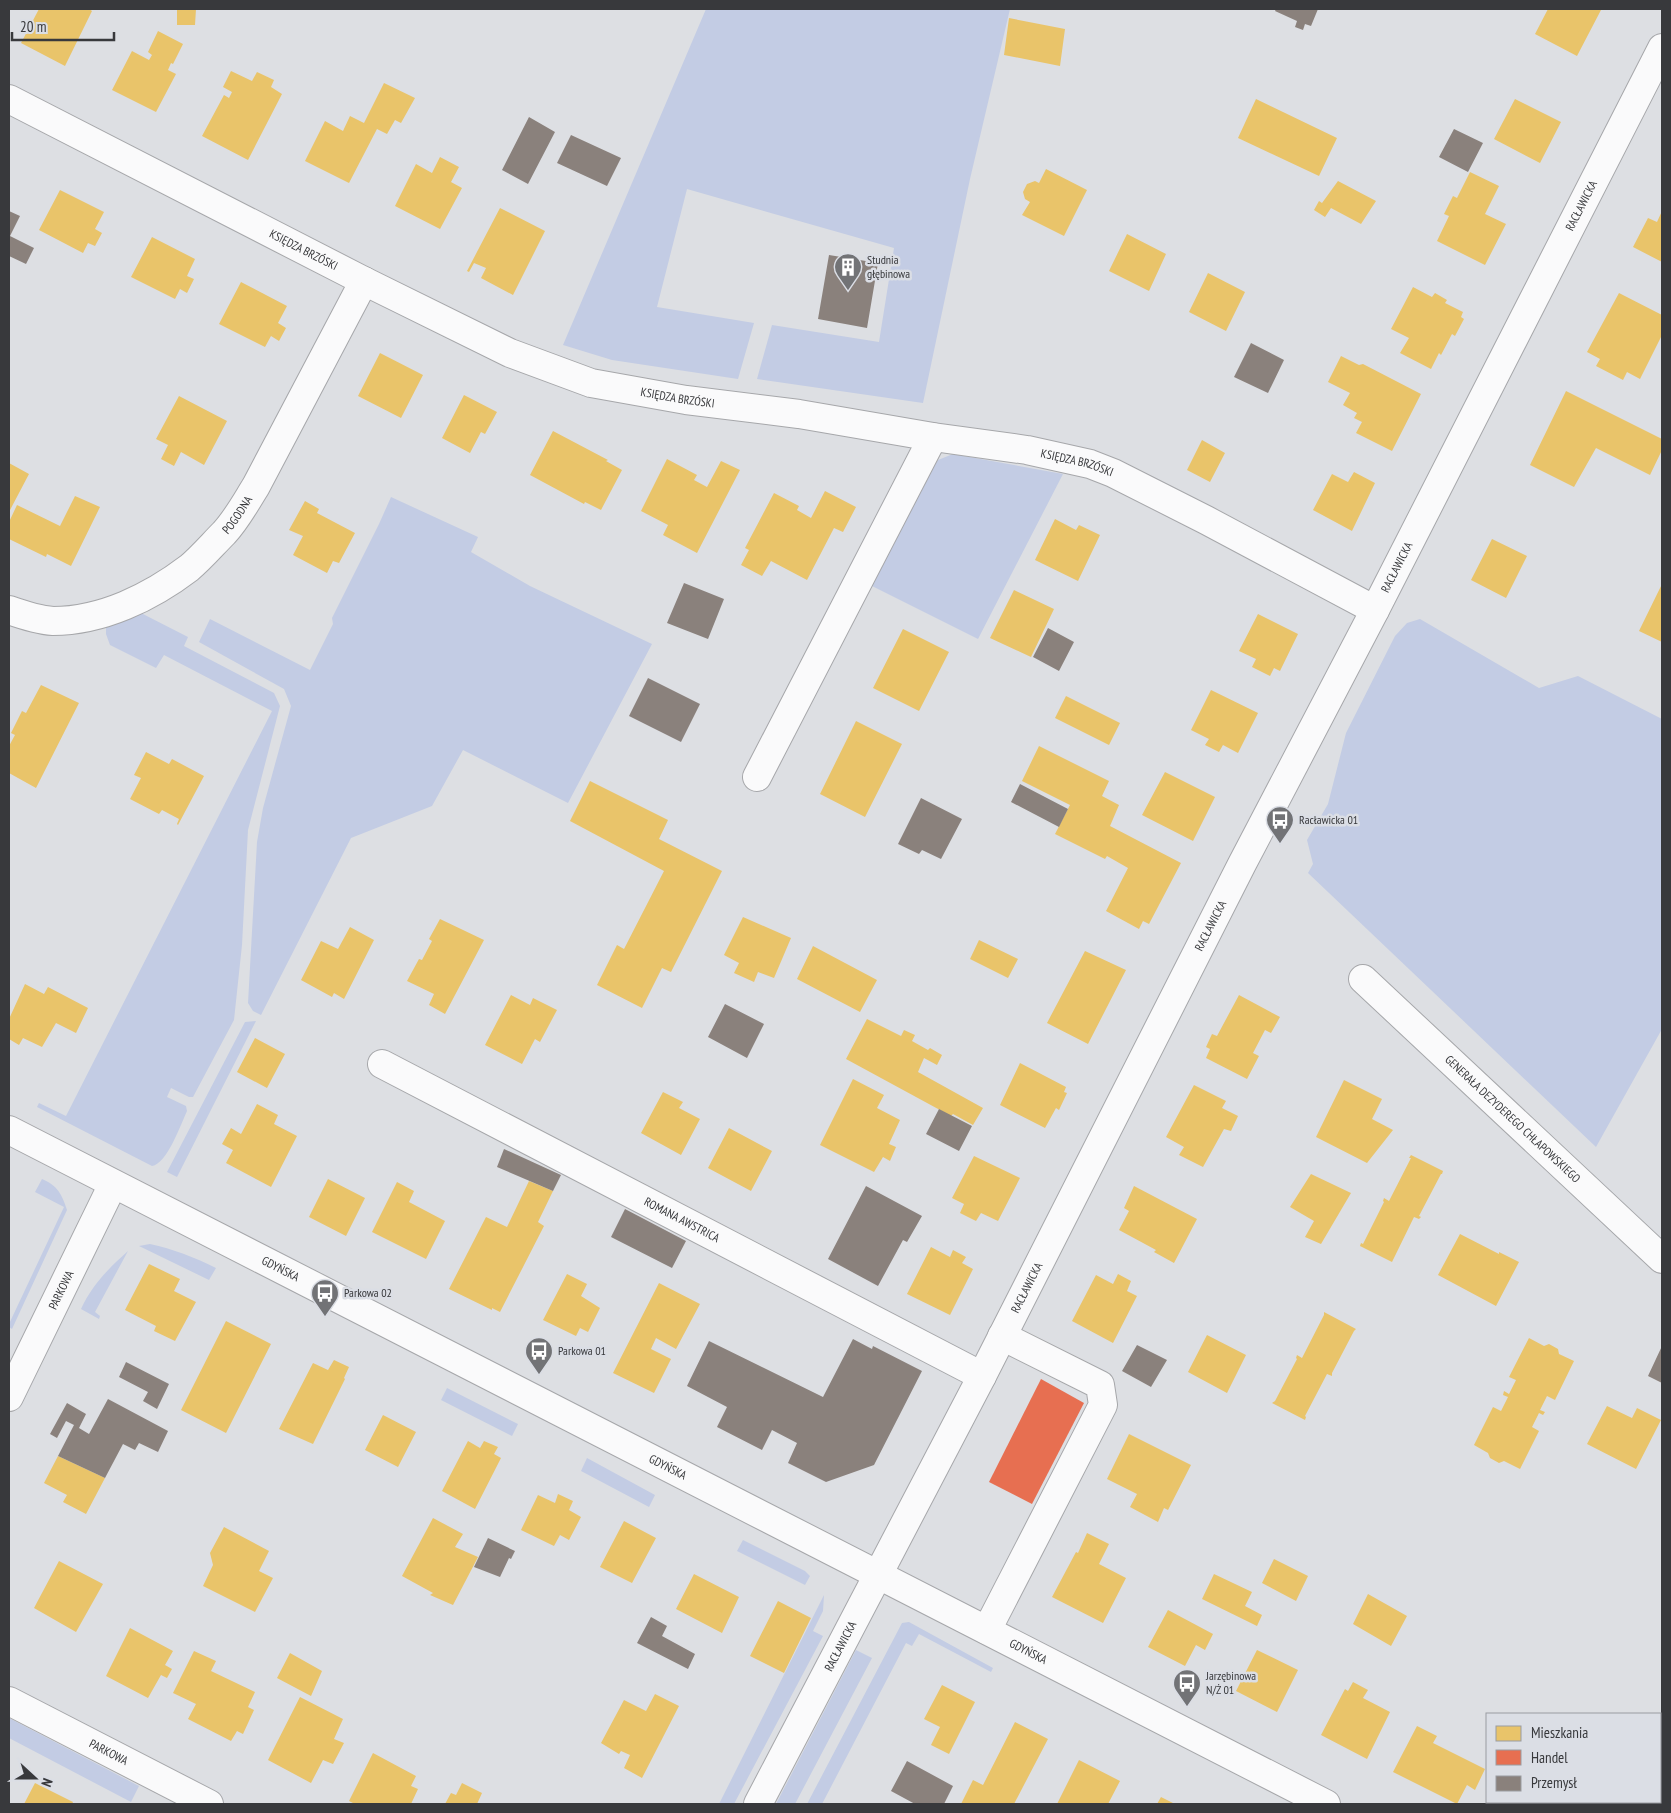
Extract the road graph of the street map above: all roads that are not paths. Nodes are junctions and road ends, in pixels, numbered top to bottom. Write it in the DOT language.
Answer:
graph roads {
  1 [pos="1662,48"];
  2 [pos="9,99"];
  3 [pos="364,281"];
  4 [pos="932,437"];
  5 [pos="9,610"];
  6 [pos="1374,610"];
  7 [pos="757,777"];
  8 [pos="1363,979"];
  9 [pos="382,1064"];
  10 [pos="9,1130"];
  11 [pos="113,1184"];
  12 [pos="1662,1259"];
  13 [pos="1002,1336"];
  14 [pos="982,1376"];
  15 [pos="9,1396"];
  16 [pos="879,1574"];
  17 [pos="987,1630"];
  18 [pos="9,1701"];
  19 [pos="208,1804"];
  20 [pos="758,1804"];
  21 [pos="1326,1804"];
  1 -- 6 [label="street, RACŁAWICKA"];
  2 -- 3 [label="street, KSIĘDZA BRZÓSKI"];
  3 -- 4 [label="street, KSIĘDZA BRZÓSKI"];
  3 -- 5 [label="street, POGODNA"];
  4 -- 6 [label="street, KSIĘDZA BRZÓSKI"];
  4 -- 7 [label="street"];
  6 -- 13 [label="street, RACŁAWICKA"];
  8 -- 12 [label="street, GENERAŁA DEZYDEREGO CHŁAPOWSKIEGO"];
  9 -- 14 [label="street, ROMANA AWSTRICA"];
  10 -- 11 [label="street, GDYŃSKA"];
  11 -- 15 [label="street, PARKOWA"];
  11 -- 16 [label="street, GDYŃSKA"];
  13 -- 14 [label="street, RACŁAWICKA"];
  13 -- 17 [label="street"];
  14 -- 16 [label="street, RACŁAWICKA"];
  16 -- 17 [label="street, GDYŃSKA"];
  16 -- 20 [label="street, RACŁAWICKA"];
  17 -- 21 [label="street, GDYŃSKA"];
  18 -- 19 [label="street, PARKOWA"];
}
